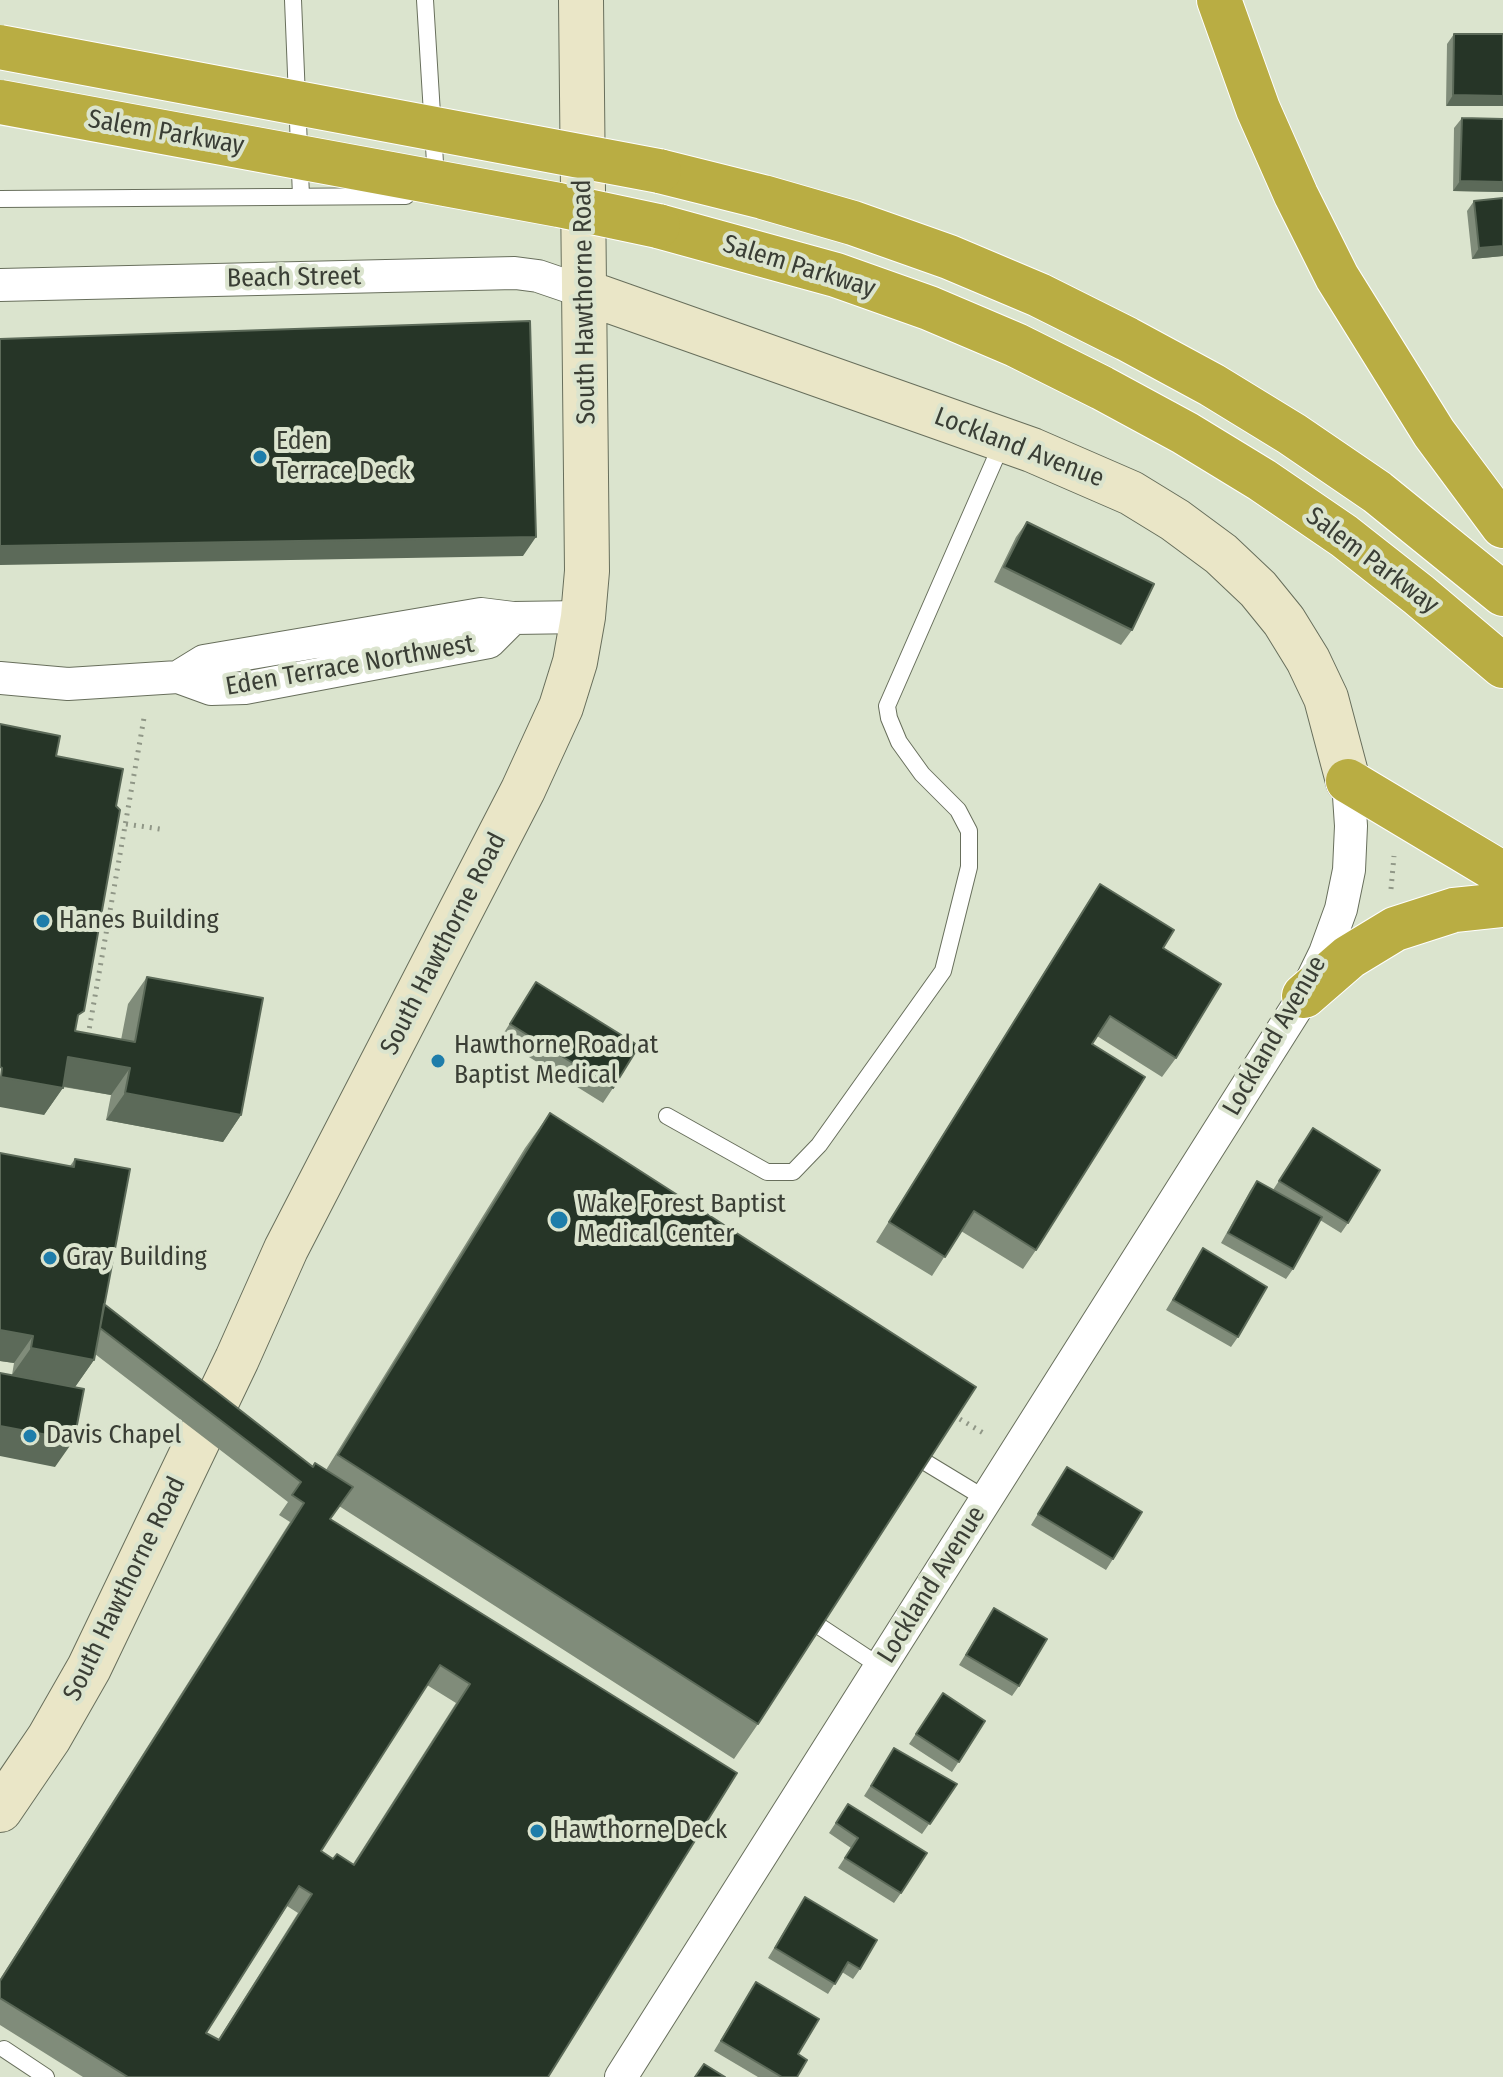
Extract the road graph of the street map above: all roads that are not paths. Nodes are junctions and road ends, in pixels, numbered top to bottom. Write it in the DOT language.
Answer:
graph roads {
  1 [pos="293,0"];
  2 [pos="425,0"];
  3 [pos="581,0"];
  4 [pos="1219,0"];
  5 [pos="0,47"];
  6 [pos="0,102"];
  7 [pos="301,196"];
  8 [pos="0,199"];
  9 [pos="0,285"];
  10 [pos="585,292"];
  11 [pos="1004,440"];
  12 [pos="1503,526"];
  13 [pos="1503,594"];
  14 [pos="583,617"];
  15 [pos="1503,666"];
  16 [pos="0,678"];
  17 [pos="1348,781"];
  18 [pos="1503,874"];
  19 [pos="1503,905"];
  20 [pos="1304,996"];
  21 [pos="667,1116"];
  22 [pos="925,1462"];
  23 [pos="986,1499"];
  24 [pos="819,1626"];
  25 [pos="881,1667"];
  26 [pos="0,1810"];
  27 [pos="4,2049"];
  28 [pos="46,2077"];
  29 [pos="621,2077"];
  1 -- 7 [label="lane"];
  2 -- 7 [label="lane"];
  3 -- 10 [label="main road, South Hawthorne Road"];
  4 -- 12 [label="highway"];
  5 -- 13 [label="highway, Salem Parkway, bridge"];
  6 -- 15 [label="highway, Salem Parkway, bridge"];
  7 -- 8 [label="lane"];
  9 -- 10 [label="street, Beach Street"];
  10 -- 11 [label="main road, Lockland Avenue"];
  10 -- 14 [label="main road, South Hawthorne Road"];
  11 -- 17 [label="main road, Lockland Avenue"];
  11 -- 21 [label="lane"];
  14 -- 16 [label="street, Eden Terrace Northwest"];
  14 -- 26 [label="main road, South Hawthorne Road"];
  17 -- 18 [label="highway"];
  17 -- 20 [label="street, Lockland Avenue"];
  19 -- 20 [label="highway"];
  20 -- 23 [label="street, Lockland Avenue"];
  22 -- 23 [label="lane"];
  23 -- 25 [label="street, Lockland Avenue"];
  24 -- 25 [label="lane"];
  25 -- 29 [label="street, Lockland Avenue"];
  27 -- 28 [label="lane"];
}
